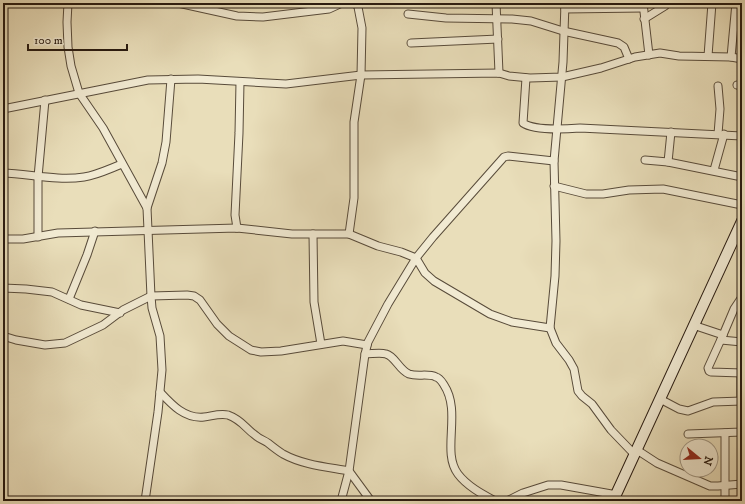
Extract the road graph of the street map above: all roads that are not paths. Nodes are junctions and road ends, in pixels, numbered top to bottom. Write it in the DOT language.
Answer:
graph roads {
  1 [pos="68,3"];
  2 [pos="178,3"];
  3 [pos="342,3"];
  4 [pos="355,3"];
  5 [pos="496,3"];
  6 [pos="667,3"];
  7 [pos="712,3"];
  8 [pos="736,3"];
  9 [pos="616,5"];
  10 [pos="565,6"];
  11 [pos="643,6"];
  12 [pos="408,14"];
  13 [pos="644,19"];
  14 [pos="497,20"];
  15 [pos="563,31"];
  16 [pos="498,39"];
  17 [pos="411,42"];
  18 [pos="650,55"];
  19 [pos="708,56"];
  20 [pos="731,57"];
  21 [pos="628,59"];
  22 [pos="742,59"];
  23 [pos="499,73"];
  24 [pos="361,75"];
  25 [pos="562,77"];
  26 [pos="526,78"];
  27 [pos="171,79"];
  28 [pos="240,82"];
  29 [pos="718,86"];
  30 [pos="79,93"];
  31 [pos="45,100"];
  32 [pos="3,109"];
  33 [pos="557,129"];
  34 [pos="671,132"];
  35 [pos="721,134"];
  36 [pos="742,136"];
  37 [pos="645,160"];
  38 [pos="554,162"];
  39 [pos="668,162"];
  40 [pos="122,164"];
  41 [pos="714,170"];
  42 [pos="3,172"];
  43 [pos="742,176"];
  44 [pos="38,177"];
  45 [pos="554,186"];
  46 [pos="742,204"];
  47 [pos="147,208"];
  48 [pos="742,221"];
  49 [pos="237,228"];
  50 [pos="148,230"];
  51 [pos="96,231"];
  52 [pos="313,234"];
  53 [pos="349,234"];
  54 [pos="38,237"];
  55 [pos="3,239"];
  56 [pos="416,258"];
  57 [pos="3,288"];
  58 [pos="151,296"];
  59 [pos="742,297"];
  60 [pos="69,299"];
  61 [pos="120,313"];
  62 [pos="693,325"];
  63 [pos="550,328"];
  64 [pos="3,336"];
  65 [pos="722,338"];
  66 [pos="742,342"];
  67 [pos="321,344"];
  68 [pos="367,345"];
  69 [pos="365,354"];
  70 [pos="741,373"];
  71 [pos="160,392"];
  72 [pos="660,400"];
  73 [pos="742,401"];
  74 [pos="742,432"];
  75 [pos="725,433"];
  76 [pos="688,434"];
  77 [pos="636,452"];
  78 [pos="349,471"];
  79 [pos="742,484"];
  80 [pos="724,486"];
  81 [pos="615,498"];
  82 [pos="145,501"];
  83 [pos="341,501"];
  84 [pos="371,501"];
  85 [pos="495,501"];
  86 [pos="507,501"];
  87 [pos="725,501"];
  1 -- 30 [label="street"];
  2 -- 3 [label="street"];
  4 -- 24 [label="street"];
  5 -- 14 [label="street"];
  6 -- 13 [label="street"];
  7 -- 19 [label="street"];
  8 -- 20 [label="street"];
  9 -- 10 [label="street"];
  9 -- 11 [label="street"];
  10 -- 15 [label="street"];
  11 -- 13 [label="street"];
  12 -- 14 [label="street"];
  13 -- 18 [label="street"];
  14 -- 15 [label="street"];
  14 -- 16 [label="street"];
  15 -- 21 [label="street"];
  15 -- 25 [label="street"];
  16 -- 17 [label="street"];
  16 -- 23 [label="street"];
  18 -- 19 [label="street"];
  18 -- 21 [label="street"];
  19 -- 20 [label="street"];
  20 -- 22 [label="street"];
  21 -- 25 [label="street"];
  23 -- 24 [label="street"];
  23 -- 26 [label="street"];
  24 -- 28 [label="street"];
  24 -- 53 [label="street"];
  25 -- 26 [label="street"];
  25 -- 33 [label="street"];
  26 -- 33 [label="street"];
  27 -- 28 [label="street"];
  27 -- 30 [label="street"];
  27 -- 47 [label="street"];
  28 -- 49 [label="street"];
  29 -- 35 [label="street"];
  30 -- 31 [label="street"];
  30 -- 40 [label="street"];
  31 -- 32 [label="street"];
  31 -- 44 [label="street"];
  33 -- 34 [label="street"];
  33 -- 38 [label="street"];
  34 -- 35 [label="street"];
  34 -- 39 [label="street"];
  35 -- 36 [label="street"];
  35 -- 41 [label="street"];
  37 -- 39 [label="street"];
  38 -- 45 [label="street"];
  38 -- 56 [label="street"];
  39 -- 41 [label="street"];
  40 -- 44 [label="street"];
  40 -- 47 [label="street"];
  41 -- 43 [label="street"];
  42 -- 44 [label="street"];
  44 -- 54 [label="street"];
  45 -- 46 [label="street"];
  45 -- 63 [label="street"];
  47 -- 50 [label="street"];
  48 -- 62 [label="street"];
  49 -- 50 [label="street"];
  49 -- 52 [label="street"];
  50 -- 51 [label="street"];
  50 -- 58 [label="street"];
  51 -- 54 [label="street"];
  51 -- 60 [label="street"];
  52 -- 53 [label="street"];
  52 -- 67 [label="street"];
  53 -- 56 [label="street"];
  54 -- 55 [label="street"];
  56 -- 63 [label="street"];
  56 -- 68 [label="street"];
  57 -- 60 [label="street"];
  58 -- 61 [label="street"];
  58 -- 67 [label="street"];
  58 -- 71 [label="street"];
  59 -- 65 [label="street"];
  60 -- 61 [label="street"];
  61 -- 64 [label="street"];
  62 -- 65 [label="street"];
  62 -- 72 [label="street"];
  63 -- 77 [label="street"];
  65 -- 66 [label="street"];
  65 -- 70 [label="street"];
  67 -- 68 [label="street"];
  68 -- 69 [label="street"];
  69 -- 78 [label="street"];
  69 -- 85 [label="street"];
  70 -- 73 [label="street"];
  71 -- 78 [label="street"];
  71 -- 82 [label="street"];
  72 -- 73 [label="street"];
  72 -- 77 [label="street"];
  74 -- 75 [label="street"];
  75 -- 76 [label="street"];
  75 -- 80 [label="street"];
  77 -- 80 [label="street"];
  77 -- 81 [label="street"];
  78 -- 83 [label="street"];
  78 -- 84 [label="street"];
  79 -- 80 [label="street"];
  80 -- 87 [label="street"];
  81 -- 86 [label="street"];
}
